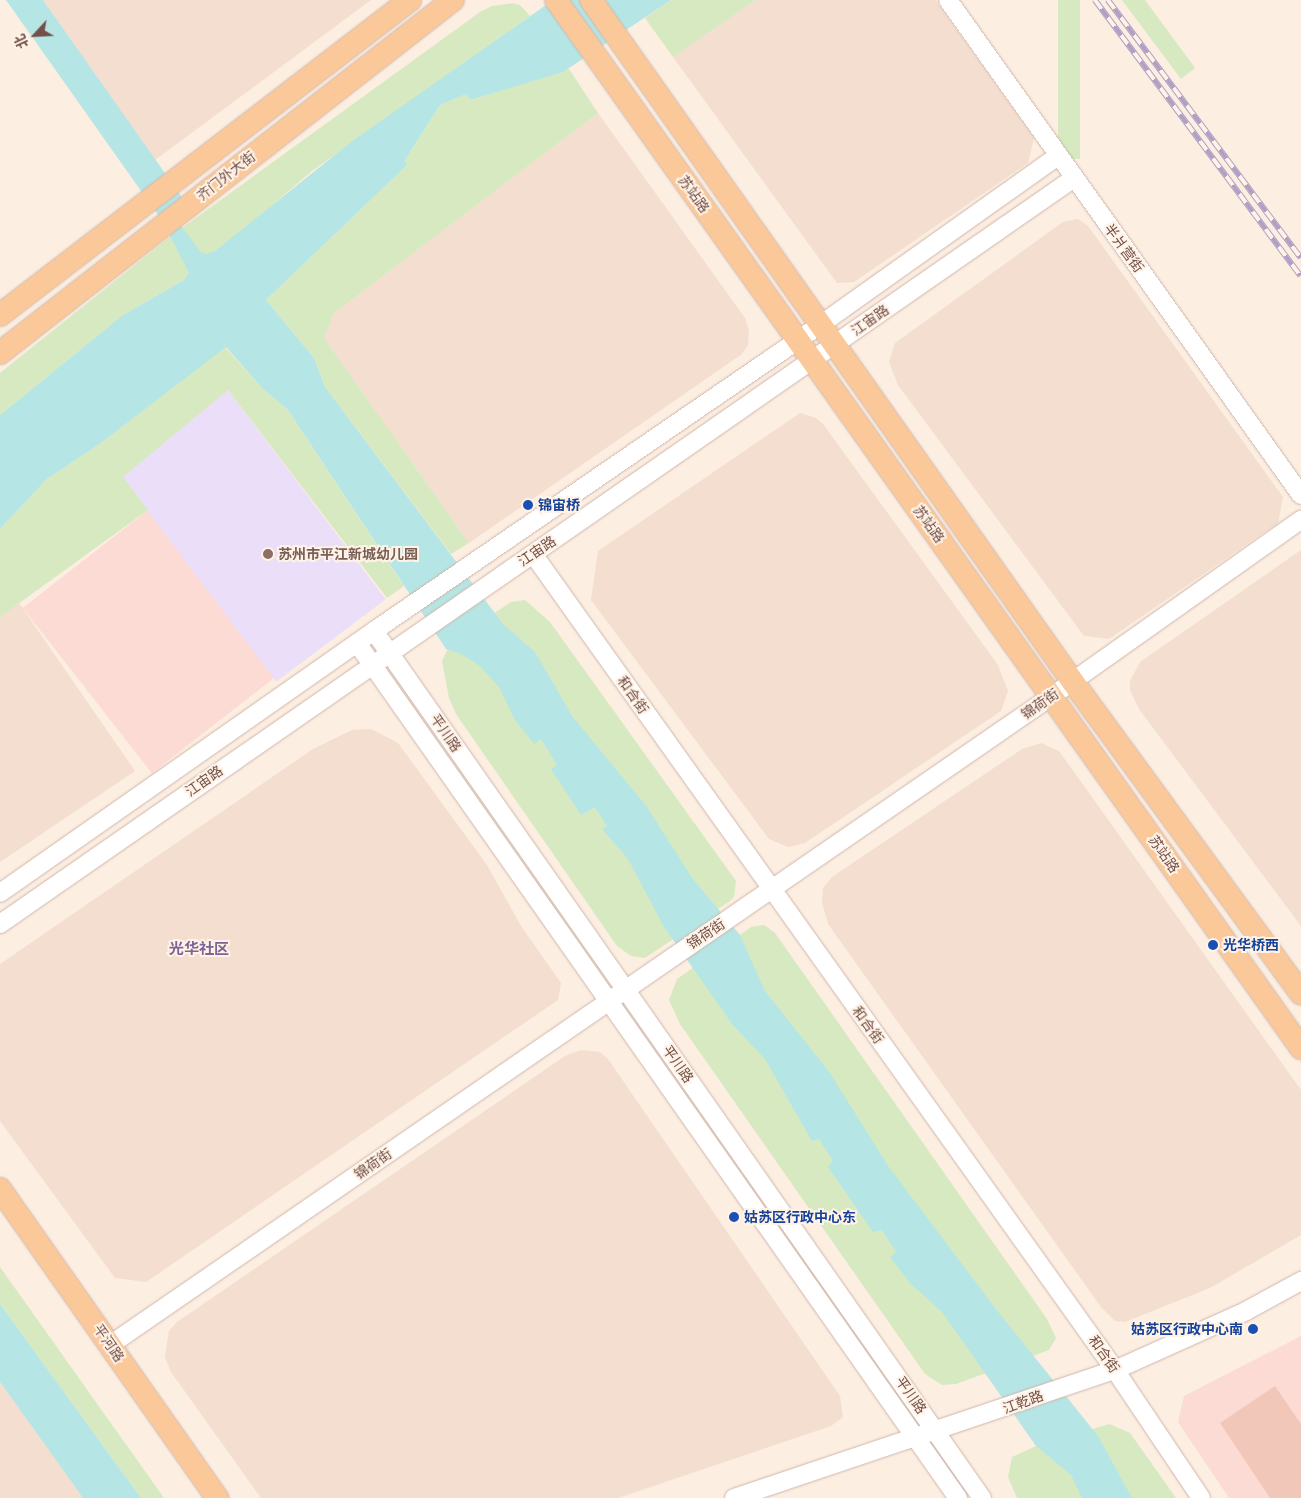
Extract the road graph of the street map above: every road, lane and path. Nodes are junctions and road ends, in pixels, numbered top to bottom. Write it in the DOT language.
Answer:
graph roads {
  1 [pos="410,0"];
  2 [pos="454,0"];
  3 [pos="556,0"];
  4 [pos="591,0"];
  5 [pos="948,0"];
  6 [pos="1058,156"];
  7 [pos="1074,178"];
  8 [pos="0,315"];
  9 [pos="820,325"];
  10 [pos="798,340"];
  11 [pos="835,345"];
  12 [pos="0,353"];
  13 [pos="812,361"];
  14 [pos="1301,495"];
  15 [pos="1301,520"];
  16 [pos="533,554"];
  17 [pos="374,631"];
  18 [pos="357,642"];
  19 [pos="389,652"];
  20 [pos="372,664"];
  21 [pos="1073,682"];
  22 [pos="1052,696"];
  23 [pos="770,890"];
  24 [pos="0,893"];
  25 [pos="0,924"];
  26 [pos="626,990"];
  27 [pos="1301,994"];
  28 [pos="608,1002"];
  29 [pos="1301,1048"];
  30 [pos="0,1189"];
  31 [pos="1301,1281"];
  32 [pos="110,1345"];
  33 [pos="1115,1370"];
  34 [pos="936,1431"];
  35 [pos="914,1436"];
  36 [pos="217,1498"];
  37 [pos="734,1498"];
  38 [pos="958,1498"];
  39 [pos="982,1498"];
  40 [pos="1200,1498"];
  1 -- 8 [label="main road, 齐门外大街"];
  2 -- 12 [label="main road, 齐门外大街"];
  3 -- 10 [label="main road, 苏站路"];
  4 -- 9 [label="main road, 苏站路"];
  5 -- 6 [label="street, 半爿营街"];
  6 -- 7 [label="street, 半爿营街"];
  6 -- 9 [label="street, 江宙路"];
  7 -- 11 [label="street, 江宙路"];
  7 -- 14 [label="street, 半爿营街"];
  9 -- 10 [label="street, 江宙路"];
  9 -- 11 [label="main road, 苏站路"];
  10 -- 13 [label="main road, 苏站路"];
  10 -- 17 [label="street, 江宙路"];
  11 -- 13 [label="street, 江宙路"];
  11 -- 21 [label="main road, 苏站路"];
  13 -- 16 [label="street, 江宙路"];
  13 -- 22 [label="main road, 苏站路"];
  15 -- 21 [label="street, 锦荷街"];
  16 -- 19 [label="street, 江宙路"];
  16 -- 23 [label="street, 和合街"];
  17 -- 18 [label="street, 江宙路"];
  17 -- 19 [label="street, 平川路"];
  18 -- 20 [label="street, 平川路"];
  18 -- 24 [label="street, 江宙路"];
  19 -- 20 [label="street, 江宙路"];
  19 -- 26 [label="street, 平川路"];
  20 -- 25 [label="street, 江宙路"];
  20 -- 28 [label="street, 平川路"];
  21 -- 22 [label="street, 锦荷街"];
  21 -- 27 [label="main road, 苏站路"];
  22 -- 23 [label="street, 锦荷街"];
  22 -- 29 [label="main road, 苏站路"];
  23 -- 26 [label="street, 锦荷街"];
  23 -- 33 [label="street, 和合街"];
  26 -- 28 [label="street, 锦荷街"];
  26 -- 34 [label="street, 平川路"];
  28 -- 32 [label="street, 锦荷街"];
  28 -- 35 [label="street, 平川路"];
  30 -- 32 [label="main road, 平河路"];
  31 -- 33 [label="street, 江乾路"];
  32 -- 36 [label="main road, 平河路"];
  33 -- 34 [label="street, 江乾路"];
  33 -- 40 [label="street, 和合街"];
  34 -- 35 [label="street, 江乾路"];
  34 -- 39 [label="street, 平川路"];
  35 -- 37 [label="street, 江乾路"];
  35 -- 38 [label="street, 平川路"];
}
